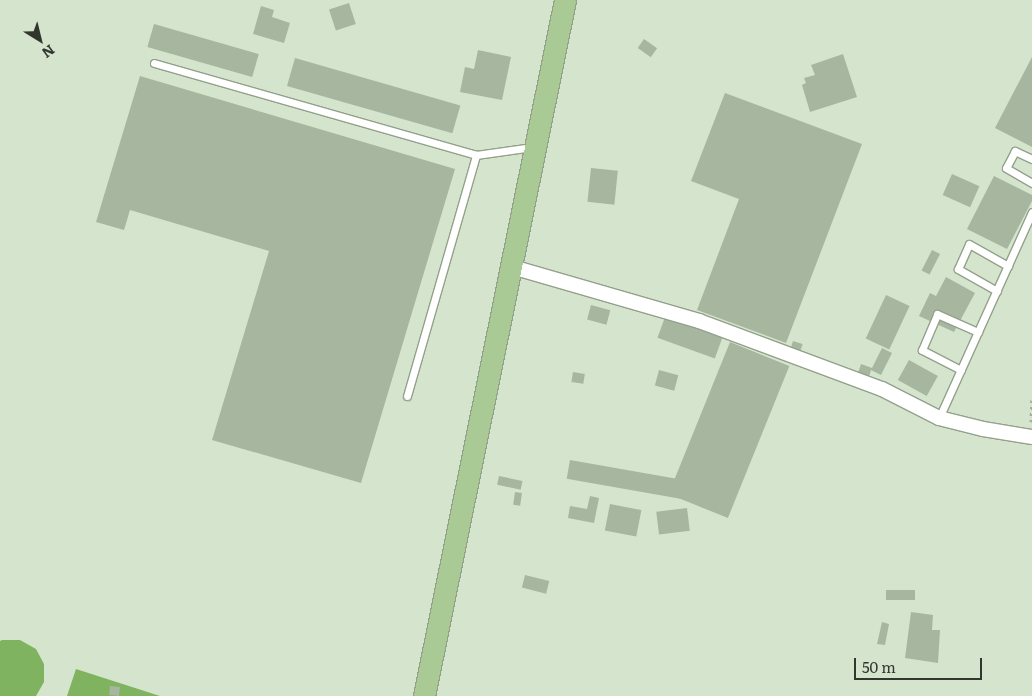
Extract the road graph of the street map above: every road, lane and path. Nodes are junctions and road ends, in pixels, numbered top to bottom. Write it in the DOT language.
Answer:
graph roads {
  1 [pos="565,0"];
  2 [pos="154,63"];
  3 [pos="535,147"];
  4 [pos="476,155"];
  5 [pos="1032,160"];
  6 [pos="1032,183"];
  7 [pos="1032,212"];
  8 [pos="1008,266"];
  9 [pos="512,267"];
  10 [pos="997,291"];
  11 [pos="978,332"];
  12 [pos="961,370"];
  13 [pos="406,396"];
  14 [pos="1032,398"];
  15 [pos="940,418"];
  16 [pos="1032,437"];
  17 [pos="424,696"];
  1 -- 3 [label="main road"];
  2 -- 4 [label="lane"];
  3 -- 4 [label="lane"];
  3 -- 9 [label="main road"];
  4 -- 13 [label="lane"];
  5 -- 6 [label="lane"];
  7 -- 8 [label="lane"];
  8 -- 10 [label="lane"];
  8 -- 10 [label="lane"];
  9 -- 15 [label="street"];
  9 -- 17 [label="main road"];
  10 -- 11 [label="lane"];
  11 -- 12 [label="lane"];
  11 -- 12 [label="lane"];
  12 -- 15 [label="lane"];
  14 -- 16 [label="path"];
  15 -- 16 [label="street"];
}
